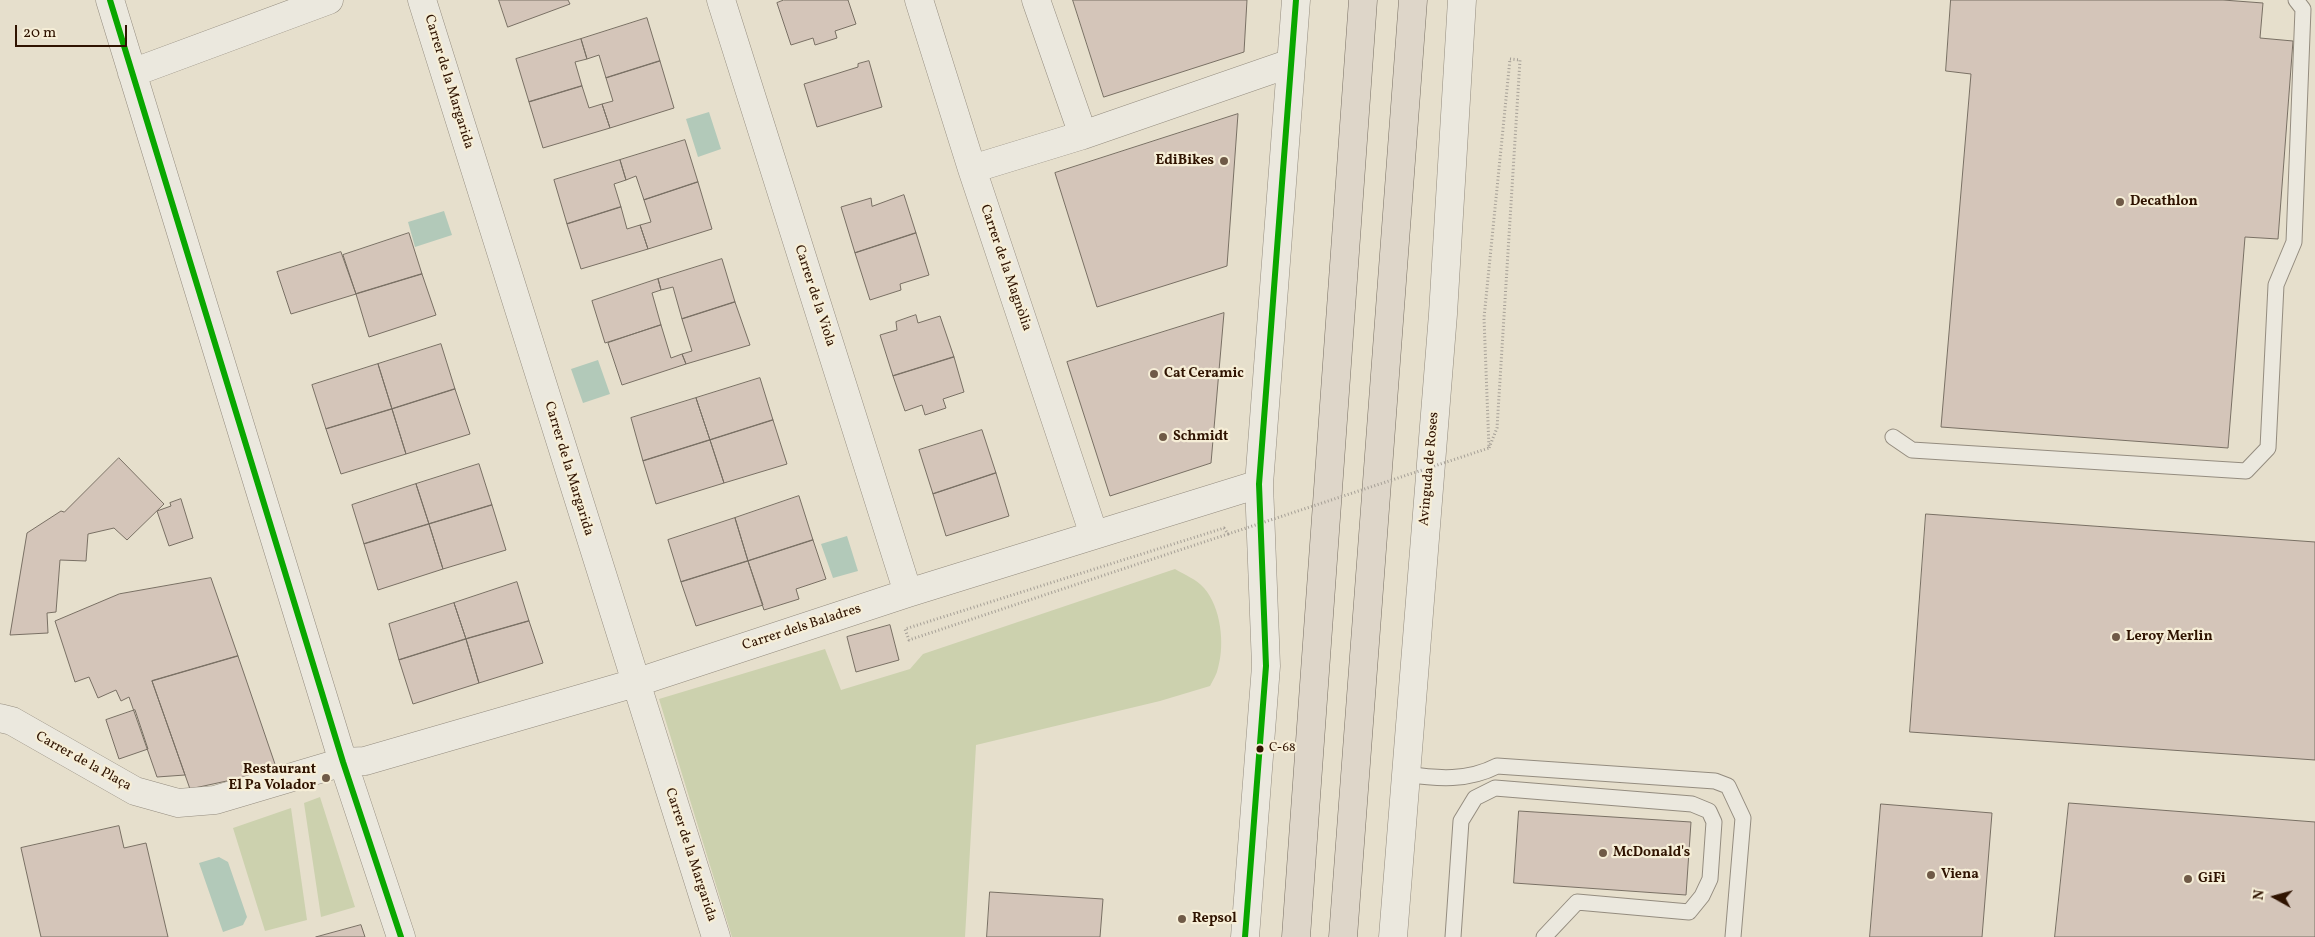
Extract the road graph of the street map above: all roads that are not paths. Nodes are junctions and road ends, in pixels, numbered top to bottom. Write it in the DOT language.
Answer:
graph roads {
  1 [pos="110,0"];
  2 [pos="329,0"];
  3 [pos="422,0"];
  4 [pos="721,0"];
  5 [pos="919,0"];
  6 [pos="1036,0"];
  7 [pos="1296,0"];
  8 [pos="1363,0"];
  9 [pos="1413,0"];
  10 [pos="1462,0"];
  11 [pos="2296,0"];
  12 [pos="1291,63"];
  13 [pos="132,73"];
  14 [pos="1083,134"];
  15 [pos="972,169"];
  16 [pos="1893,438"];
  17 [pos="1259,484"];
  18 [pos="1094,535"];
  19 [pos="908,593"];
  20 [pos="635,683"];
  21 [pos="0,718"];
  22 [pos="343,762"];
  23 [pos="1406,774"];
  24 [pos="401,937"];
  25 [pos="716,937"];
  26 [pos="1245,937"];
  27 [pos="1296,937"];
  28 [pos="1343,937"];
  29 [pos="1394,937"];
  30 [pos="1453,937"];
  31 [pos="1544,937"];
  32 [pos="1733,937"];
  1 -- 13 [label="street"];
  2 -- 13 [label="street"];
  3 -- 20 [label="street, Carrer de la Margarida"];
  4 -- 19 [label="street, Carrer de la Viola"];
  5 -- 15 [label="street, Carrer de la Magnòlia"];
  6 -- 14 [label="street"];
  7 -- 12 [label="street"];
  8 -- 27 [label="highway"];
  9 -- 28 [label="highway"];
  10 -- 23 [label="street, Avinguda de Roses"];
  11 -- 16 [label="lane"];
  12 -- 14 [label="street"];
  12 -- 17 [label="street"];
  13 -- 22 [label="street"];
  14 -- 15 [label="street"];
  15 -- 18 [label="street, Carrer de la Magnòlia"];
  17 -- 18 [label="street, Carrer dels Baladres"];
  17 -- 26 [label="street"];
  18 -- 19 [label="street, Carrer dels Baladres"];
  19 -- 20 [label="street, Carrer dels Baladres"];
  20 -- 22 [label="street, Carrer dels Baladres"];
  20 -- 25 [label="street, Carrer de la Margarida"];
  21 -- 22 [label="street, Carrer de la Plaça"];
  22 -- 24 [label="street"];
  23 -- 29 [label="street, Avinguda de Roses"];
  23 -- 32 [label="lane"];
  30 -- 31 [label="lane"];
}
